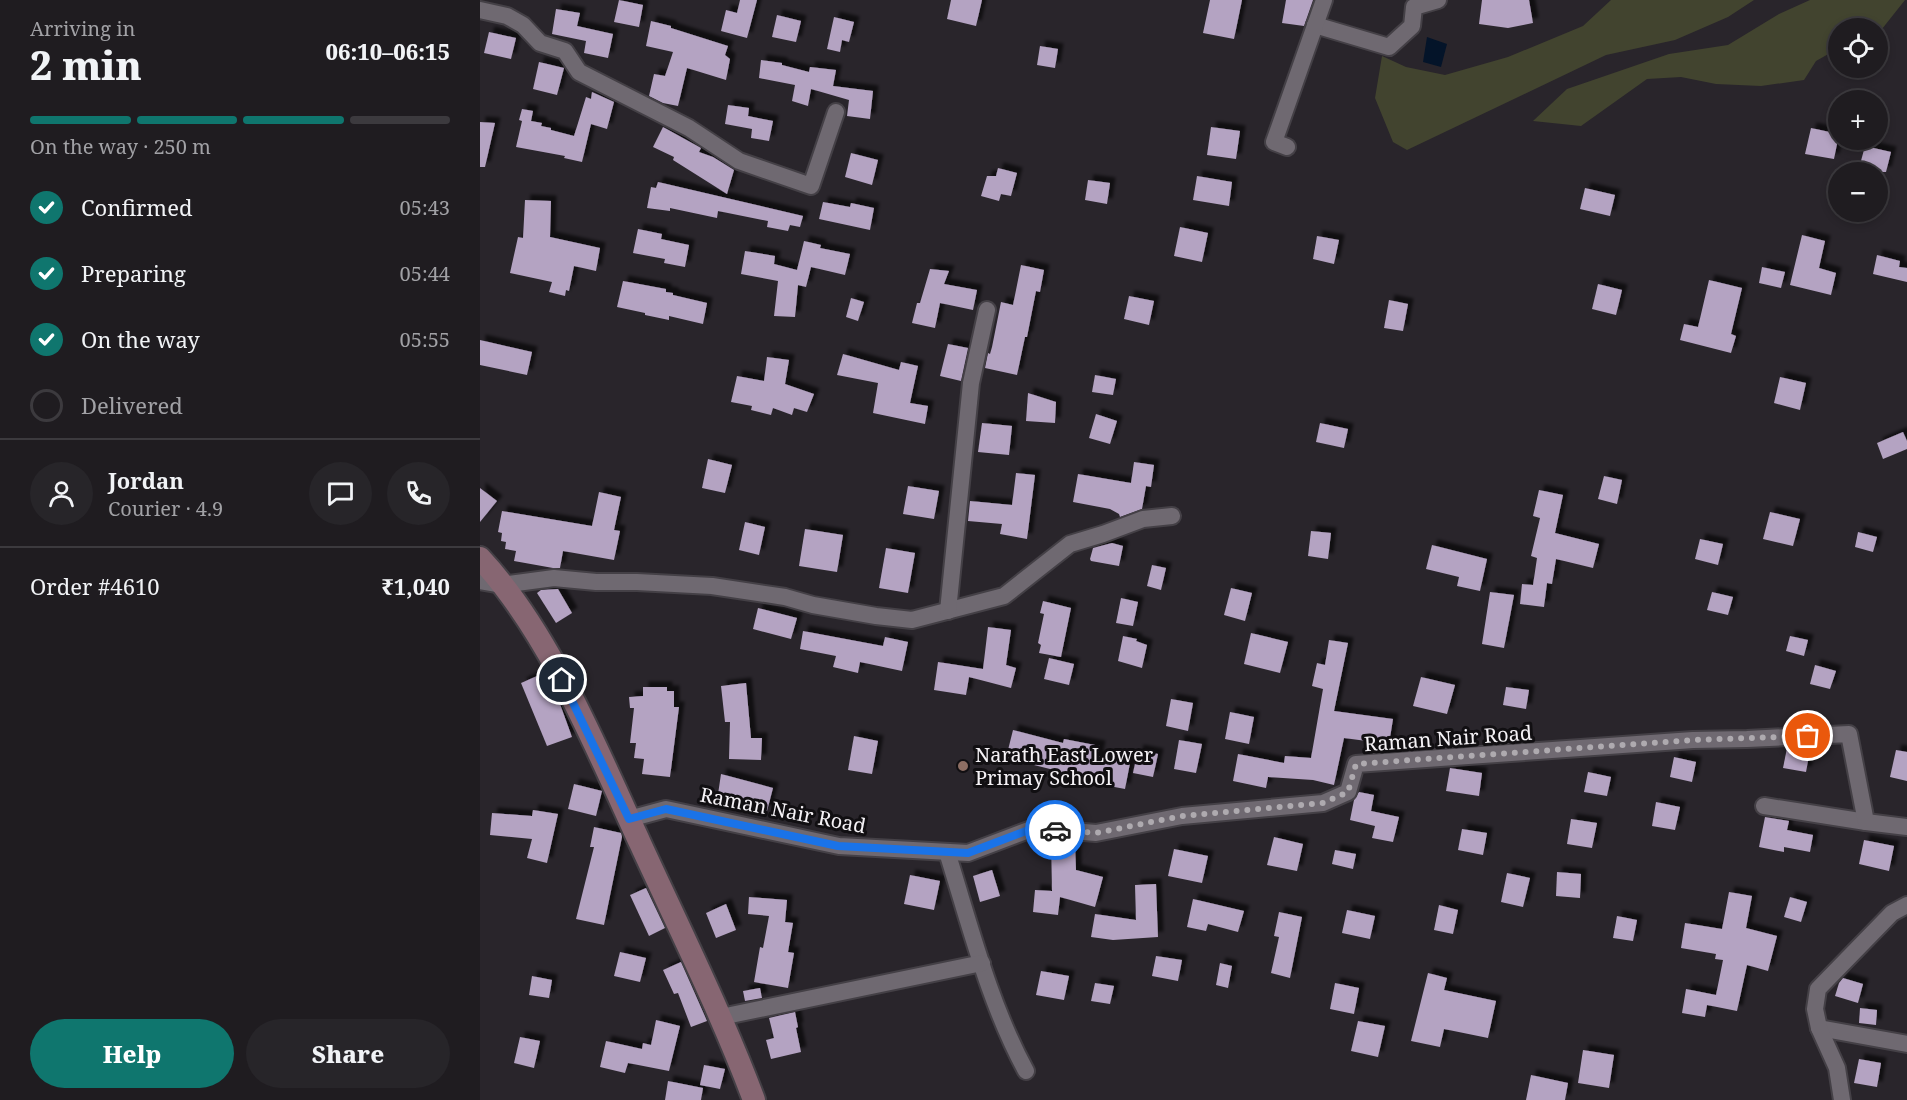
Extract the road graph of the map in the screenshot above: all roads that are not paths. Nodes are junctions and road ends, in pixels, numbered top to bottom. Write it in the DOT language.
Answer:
graph roads {
  1 [pos="1324,0"];
  2 [pos="1438,0"];
  3 [pos="480,10"];
  4 [pos="1315,25"];
  5 [pos="836,112"];
  6 [pos="1287,147"];
  7 [pos="987,310"];
  8 [pos="1172,516"];
  9 [pos="480,558"];
  10 [pos="480,580"];
  11 [pos="502,585"];
  12 [pos="948,611"];
  13 [pos="1764,806"];
  14 [pos="629,819"];
  15 [pos="1866,822"];
  16 [pos="1907,827"];
  17 [pos="947,852"];
  18 [pos="1907,905"];
  19 [pos="982,963"];
  20 [pos="721,1017"];
  21 [pos="1819,1028"];
  22 [pos="1907,1044"];
  23 [pos="1026,1071"];
  24 [pos="754,1100"];
  25 [pos="1842,1100"];
  1 -- 4 [label="street"];
  2 -- 4 [label="street"];
  3 -- 5 [label="street"];
  4 -- 6 [label="street"];
  7 -- 12 [label="street"];
  8 -- 12 [label="street"];
  9 -- 11 [label="main road"];
  10 -- 11 [label="street"];
  11 -- 12 [label="street"];
  11 -- 14 [label="main road"];
  13 -- 15 [label="street"];
  14 -- 17 [label="street, Raman Nair Road"];
  14 -- 20 [label="main road"];
  15 -- 16 [label="street"];
  15 -- 17 [label="street, Raman Nair Road"];
  17 -- 19 [label="street"];
  18 -- 21 [label="street"];
  19 -- 20 [label="street"];
  19 -- 23 [label="street"];
  20 -- 24 [label="main road"];
  21 -- 22 [label="street"];
  21 -- 25 [label="street"];
}
